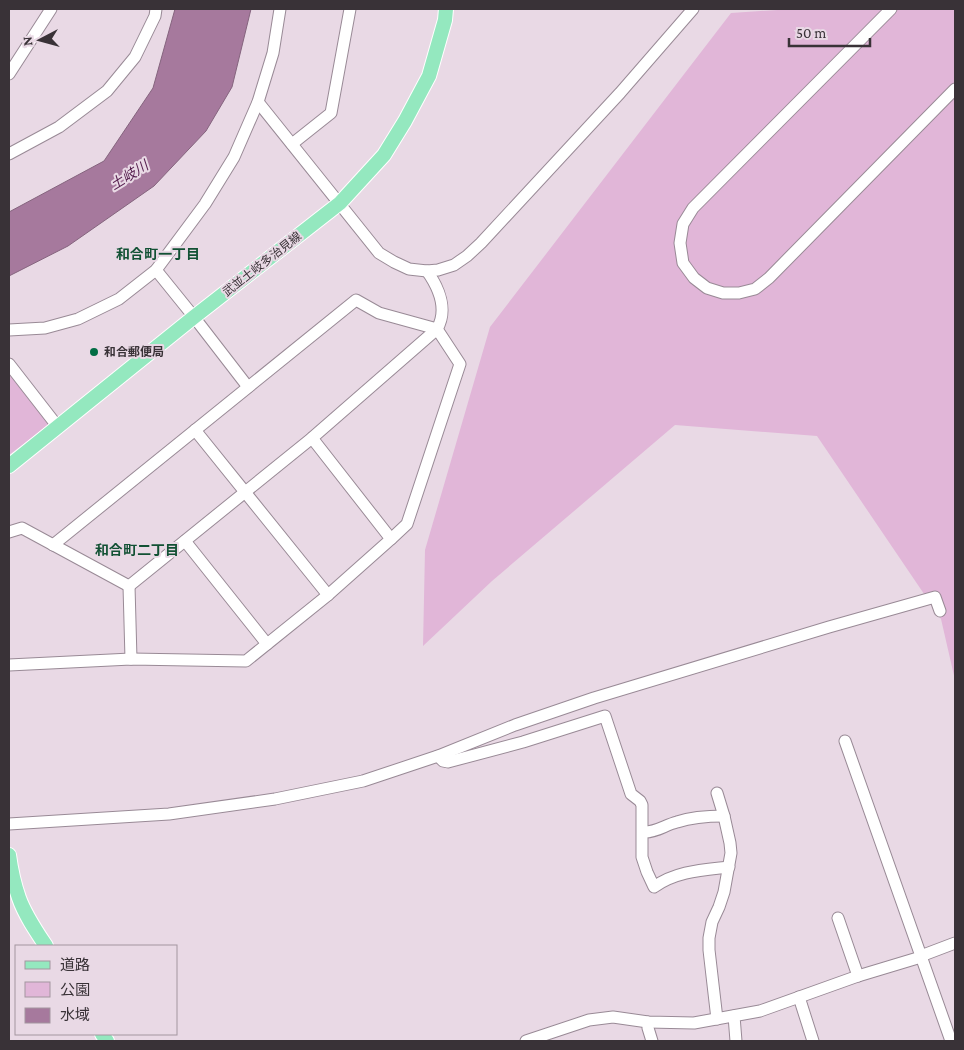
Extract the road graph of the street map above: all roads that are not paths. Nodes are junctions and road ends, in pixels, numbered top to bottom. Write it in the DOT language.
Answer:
graph roads {
  1 [pos="51,9"];
  2 [pos="156,9"];
  3 [pos="280,9"];
  4 [pos="350,9"];
  5 [pos="446,9"];
  6 [pos="693,9"];
  7 [pos="891,9"];
  8 [pos="9,74"];
  9 [pos="955,89"];
  10 [pos="258,102"];
  11 [pos="292,144"];
  12 [pos="9,154"];
  13 [pos="340,203"];
  14 [pos="156,270"];
  15 [pos="427,271"];
  16 [pos="194,317"];
  17 [pos="437,329"];
  18 [pos="9,330"];
  19 [pos="9,364"];
  20 [pos="248,386"];
  21 [pos="58,427"];
  22 [pos="195,430"];
  23 [pos="312,438"];
  24 [pos="9,466"];
  25 [pos="245,492"];
  26 [pos="9,532"];
  27 [pos="391,539"];
  28 [pos="184,541"];
  29 [pos="53,545"];
  30 [pos="129,586"];
  31 [pos="328,595"];
  32 [pos="940,611"];
  33 [pos="266,644"];
  34 [pos="131,659"];
  35 [pos="9,665"];
  36 [pos="845,741"];
  37 [pos="438,756"];
  38 [pos="717,793"];
  39 [pos="724,816"];
  40 [pos="9,824"];
  41 [pos="643,832"];
  42 [pos="9,855"];
  43 [pos="729,867"];
  44 [pos="838,918"];
  45 [pos="955,943"];
  46 [pos="45,945"];
  47 [pos="921,957"];
  48 [pos="858,976"];
  49 [pos="799,997"];
  50 [pos="734,1016"];
  51 [pos="717,1019"];
  52 [pos="648,1022"];
  53 [pos="951,1024"];
  54 [pos="526,1041"];
  55 [pos="652,1041"];
  56 [pos="736,1041"];
  57 [pos="813,1041"];
  58 [pos="951,1041"];
  1 -- 8 [label="street"];
  2 -- 12 [label="street"];
  3 -- 10 [label="street"];
  4 -- 11 [label="street"];
  5 -- 13 [label="main road, 武並土岐多治見線"];
  6 -- 15 [label="street"];
  7 -- 9 [label="street"];
  10 -- 11 [label="street"];
  10 -- 14 [label="street"];
  11 -- 13 [label="street"];
  13 -- 15 [label="street"];
  13 -- 16 [label="main road, 武並土岐多治見線"];
  14 -- 16 [label="street"];
  14 -- 18 [label="street"];
  15 -- 17 [label="street"];
  16 -- 20 [label="street"];
  16 -- 21 [label="main road, 武並土岐多治見線"];
  17 -- 20 [label="street"];
  17 -- 23 [label="street"];
  17 -- 27 [label="street"];
  19 -- 21 [label="street"];
  20 -- 22 [label="street"];
  21 -- 24 [label="main road, 武並土岐多治見線"];
  22 -- 25 [label="street"];
  22 -- 29 [label="street"];
  23 -- 25 [label="street"];
  23 -- 27 [label="street"];
  25 -- 28 [label="street"];
  25 -- 31 [label="street"];
  26 -- 29 [label="street"];
  27 -- 31 [label="street"];
  28 -- 30 [label="street"];
  28 -- 33 [label="street"];
  29 -- 30 [label="street"];
  30 -- 34 [label="street"];
  31 -- 33 [label="street"];
  32 -- 37 [label="street"];
  33 -- 34 [label="street"];
  34 -- 35 [label="street"];
  36 -- 47 [label="street"];
  37 -- 40 [label="street"];
  37 -- 41 [label="street"];
  38 -- 39 [label="street"];
  39 -- 41 [label="street"];
  39 -- 43 [label="street"];
  41 -- 43 [label="street"];
  42 -- 46 [label="main road"];
  43 -- 51 [label="street"];
  44 -- 48 [label="street"];
  45 -- 47 [label="street"];
  47 -- 48 [label="street"];
  47 -- 53 [label="street"];
  48 -- 49 [label="street"];
  49 -- 50 [label="street"];
  49 -- 57 [label="street"];
  50 -- 51 [label="street"];
  50 -- 56 [label="street"];
  51 -- 52 [label="street"];
  52 -- 54 [label="street"];
  52 -- 55 [label="street"];
  53 -- 58 [label="street"];
}
